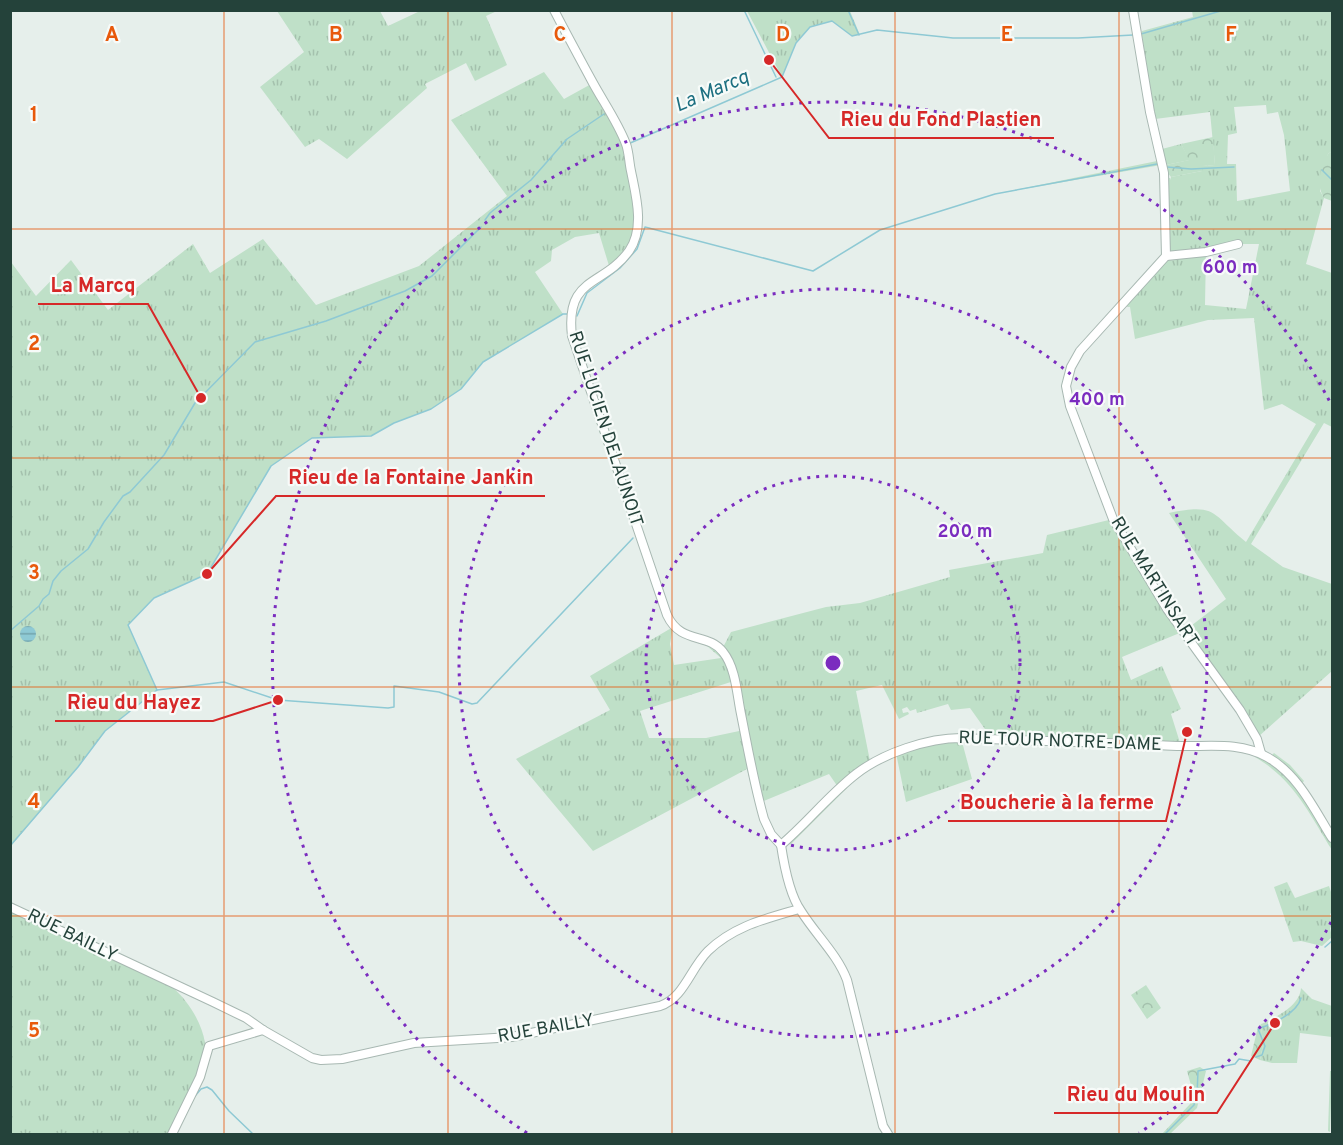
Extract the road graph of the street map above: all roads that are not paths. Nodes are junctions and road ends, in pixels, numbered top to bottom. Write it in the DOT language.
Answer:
graph roads {
  1 [pos="554,10"];
  2 [pos="1133,10"];
  3 [pos="1238,244"];
  4 [pos="1166,256"];
  5 [pos="1261,753"];
  6 [pos="1332,838"];
  7 [pos="781,845"];
  8 [pos="10,907"];
  9 [pos="799,909"];
  10 [pos="263,1030"];
  11 [pos="172,1134"];
  12 [pos="888,1134"];
  1 -- 7 [label="street, RUE LUCIEN DELAUNOIT"];
  2 -- 4 [label="street"];
  3 -- 4 [label="street"];
  4 -- 5 [label="street, RUE MARTINSART"];
  5 -- 6 [label="street, RUE TOUR NOTRE-DAME"];
  5 -- 7 [label="street, RUE TOUR NOTRE-DAME"];
  7 -- 9 [label="street"];
  8 -- 10 [label="street, RUE BAILLY"];
  9 -- 10 [label="street, RUE BAILLY"];
  9 -- 12 [label="street"];
  10 -- 11 [label="street"];
}
